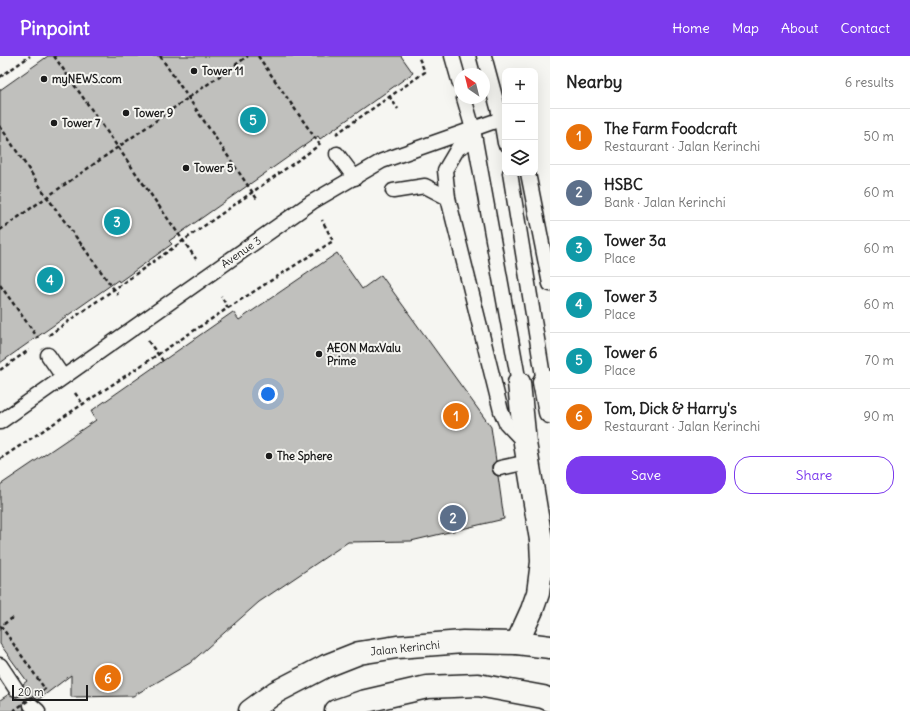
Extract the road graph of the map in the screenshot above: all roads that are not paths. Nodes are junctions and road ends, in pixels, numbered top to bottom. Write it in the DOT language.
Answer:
graph roads {
  1 [pos="452,56"];
  2 [pos="484,56"];
  3 [pos="455,68"];
  4 [pos="465,104"];
  5 [pos="502,119"];
  6 [pos="473,135"];
  7 [pos="337,154"];
  8 [pos="511,176"];
  9 [pos="529,176"];
  10 [pos="355,178"];
  11 [pos="393,192"];
  12 [pos="448,198"];
  13 [pos="550,284"];
  14 [pos="48,355"];
  15 [pos="63,377"];
  16 [pos="547,380"];
  17 [pos="519,383"];
  18 [pos="550,412"];
  19 [pos="0,422"];
  20 [pos="527,452"];
  21 [pos="500,468"];
  22 [pos="544,594"];
  23 [pos="517,643"];
  24 [pos="550,647"];
  25 [pos="0,665"];
  26 [pos="16,689"];
  27 [pos="550,700"];
  28 [pos="250,711"];
  29 [pos="336,711"];
  1 -- 3 [label="lane"];
  2 -- 5 [label="lane"];
  4 -- 6 [label="lane"];
  5 -- 6 [label="lane, Avenue 3"];
  6 -- 10 [label="lane, Avenue 3"];
  6 -- 12 [label="lane"];
  6 -- 17 [label="lane"];
  7 -- 10 [label="lane"];
  8 -- 16 [label="lane"];
  9 -- 13 [label="lane"];
  10 -- 15 [label="lane, Avenue 3"];
  11 -- 12 [label="lane"];
  12 -- 20 [label="lane"];
  14 -- 15 [label="lane"];
  15 -- 19 [label="lane, Avenue 3"];
  16 -- 18 [label="main road"];
  17 -- 20 [label="main road"];
  20 -- 21 [label="lane"];
  20 -- 22 [label="main road"];
  22 -- 23 [label="main road"];
  23 -- 24 [label="main road, Jalan Kerinchi"];
  23 -- 28 [label="main road, Jalan Kerinchi"];
  25 -- 26 [label="lane"];
  27 -- 29 [label="main road"];
}
